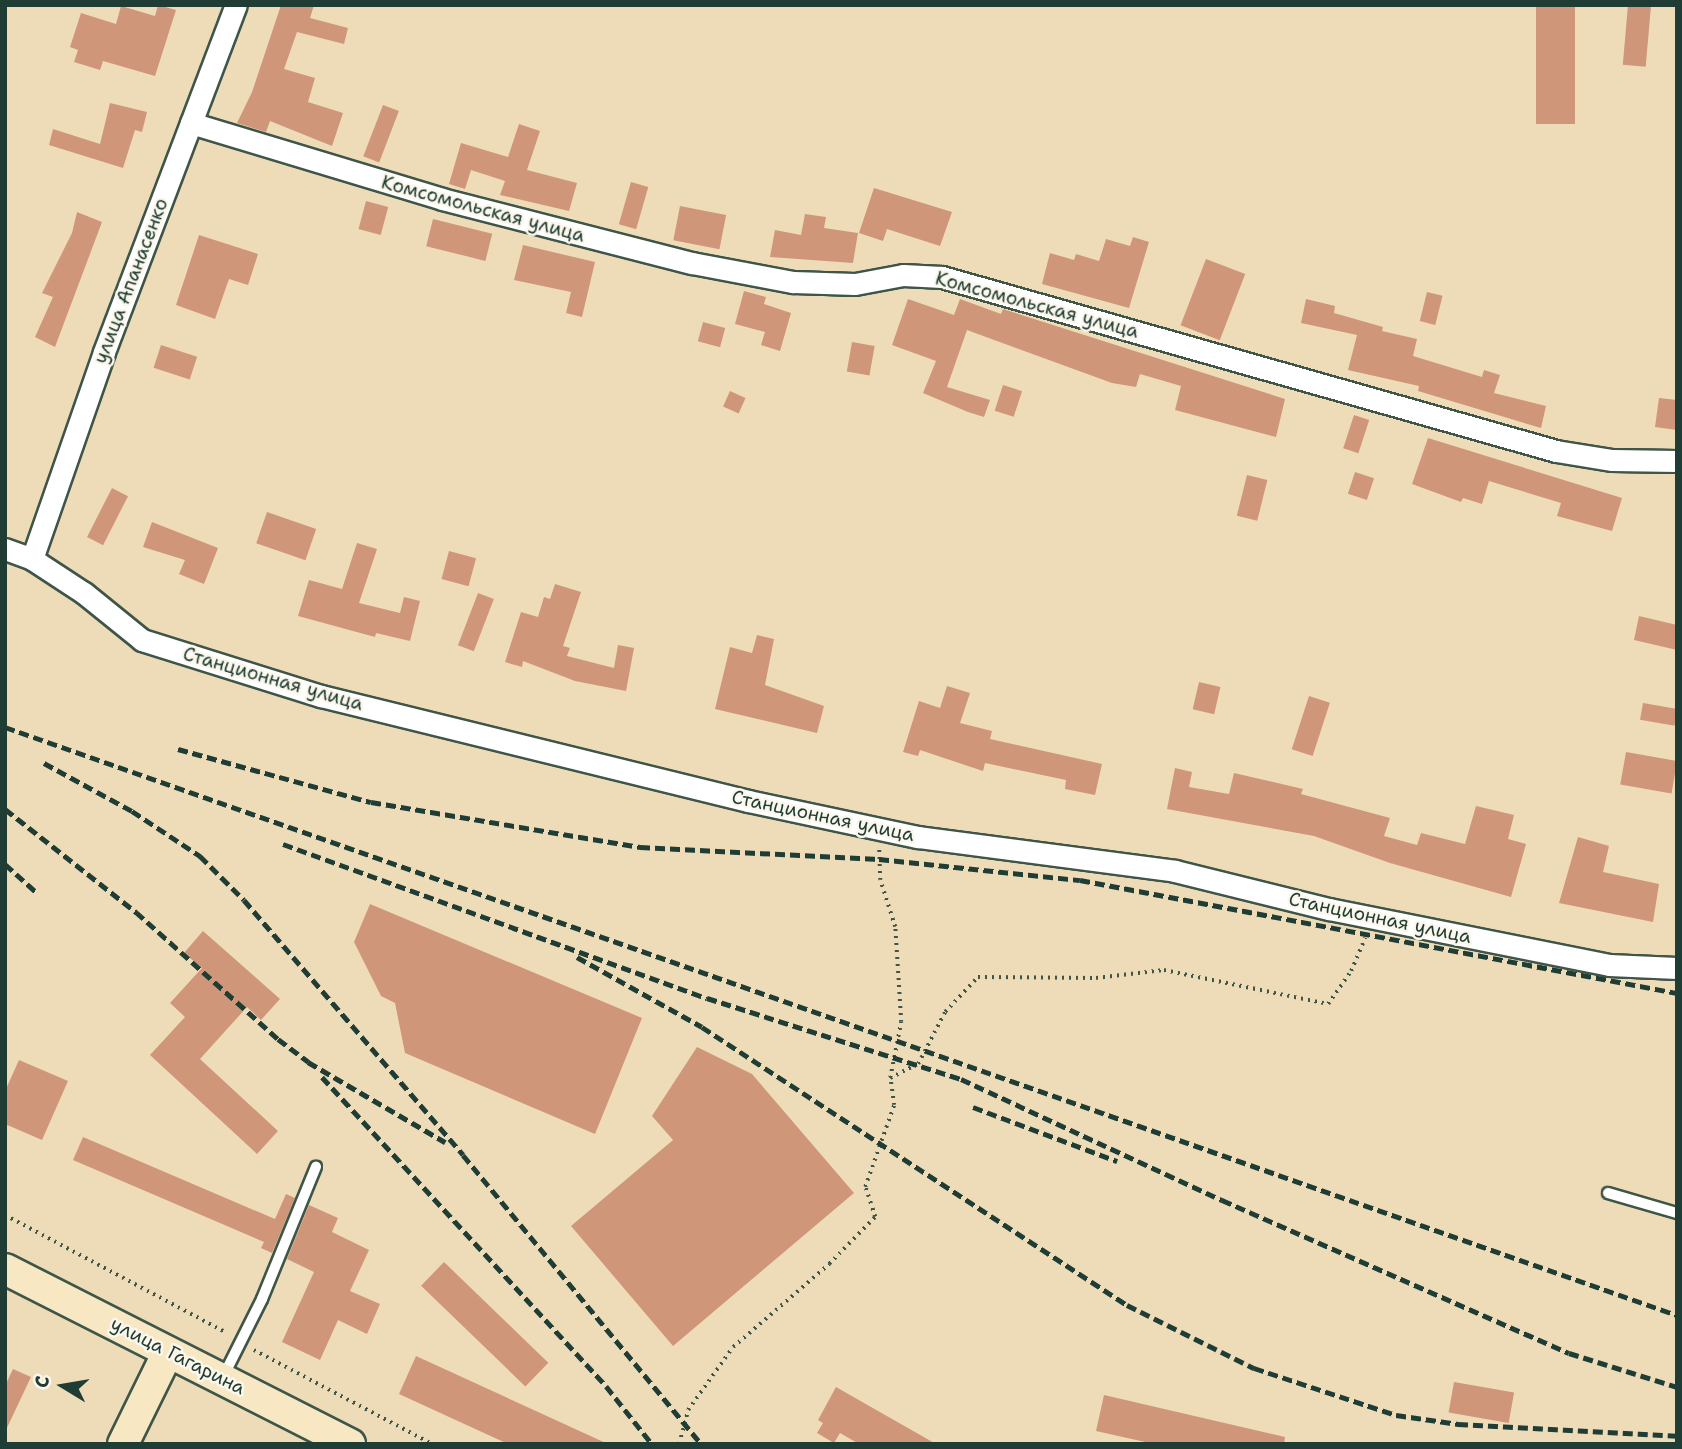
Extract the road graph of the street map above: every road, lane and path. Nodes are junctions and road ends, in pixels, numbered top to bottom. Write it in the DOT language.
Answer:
graph roads {
  1 [pos="236,5"];
  2 [pos="191,123"];
  3 [pos="1677,461"];
  4 [pos="5,549"];
  5 [pos="32,559"];
  6 [pos="882,828"];
  7 [pos="1372,918"];
  8 [pos="1676,962"];
  9 [pos="890,1078"];
  10 [pos="316,1167"];
  11 [pos="1608,1193"];
  12 [pos="1677,1213"];
  13 [pos="5,1215"];
  14 [pos="5,1269"];
  15 [pos="241,1341"];
  16 [pos="168,1352"];
  17 [pos="222,1379"];
  18 [pos="123,1444"];
  19 [pos="350,1444"];
  20 [pos="432,1444"];
  21 [pos="679,1444"];
  1 -- 2 [label="street, улица Апанасенко"];
  2 -- 3 [label="street, Комсомольская улица"];
  2 -- 5 [label="street, улица Апанасенко"];
  4 -- 5 [label="street, Станционная улица"];
  5 -- 6 [label="street, Станционная улица"];
  6 -- 7 [label="street, Станционная улица"];
  6 -- 9 [label="path"];
  7 -- 8 [label="street, Станционная улица"];
  7 -- 9 [label="path"];
  9 -- 21 [label="path"];
  10 -- 15 [label="lane"];
  11 -- 12 [label="lane"];
  13 -- 15 [label="path"];
  14 -- 16 [label="street, улица Гагарина"];
  15 -- 17 [label="lane"];
  15 -- 20 [label="path"];
  16 -- 17 [label="street, улица Гагарина"];
  16 -- 18 [label="street"];
  17 -- 19 [label="street, улица Гагарина"];
}
